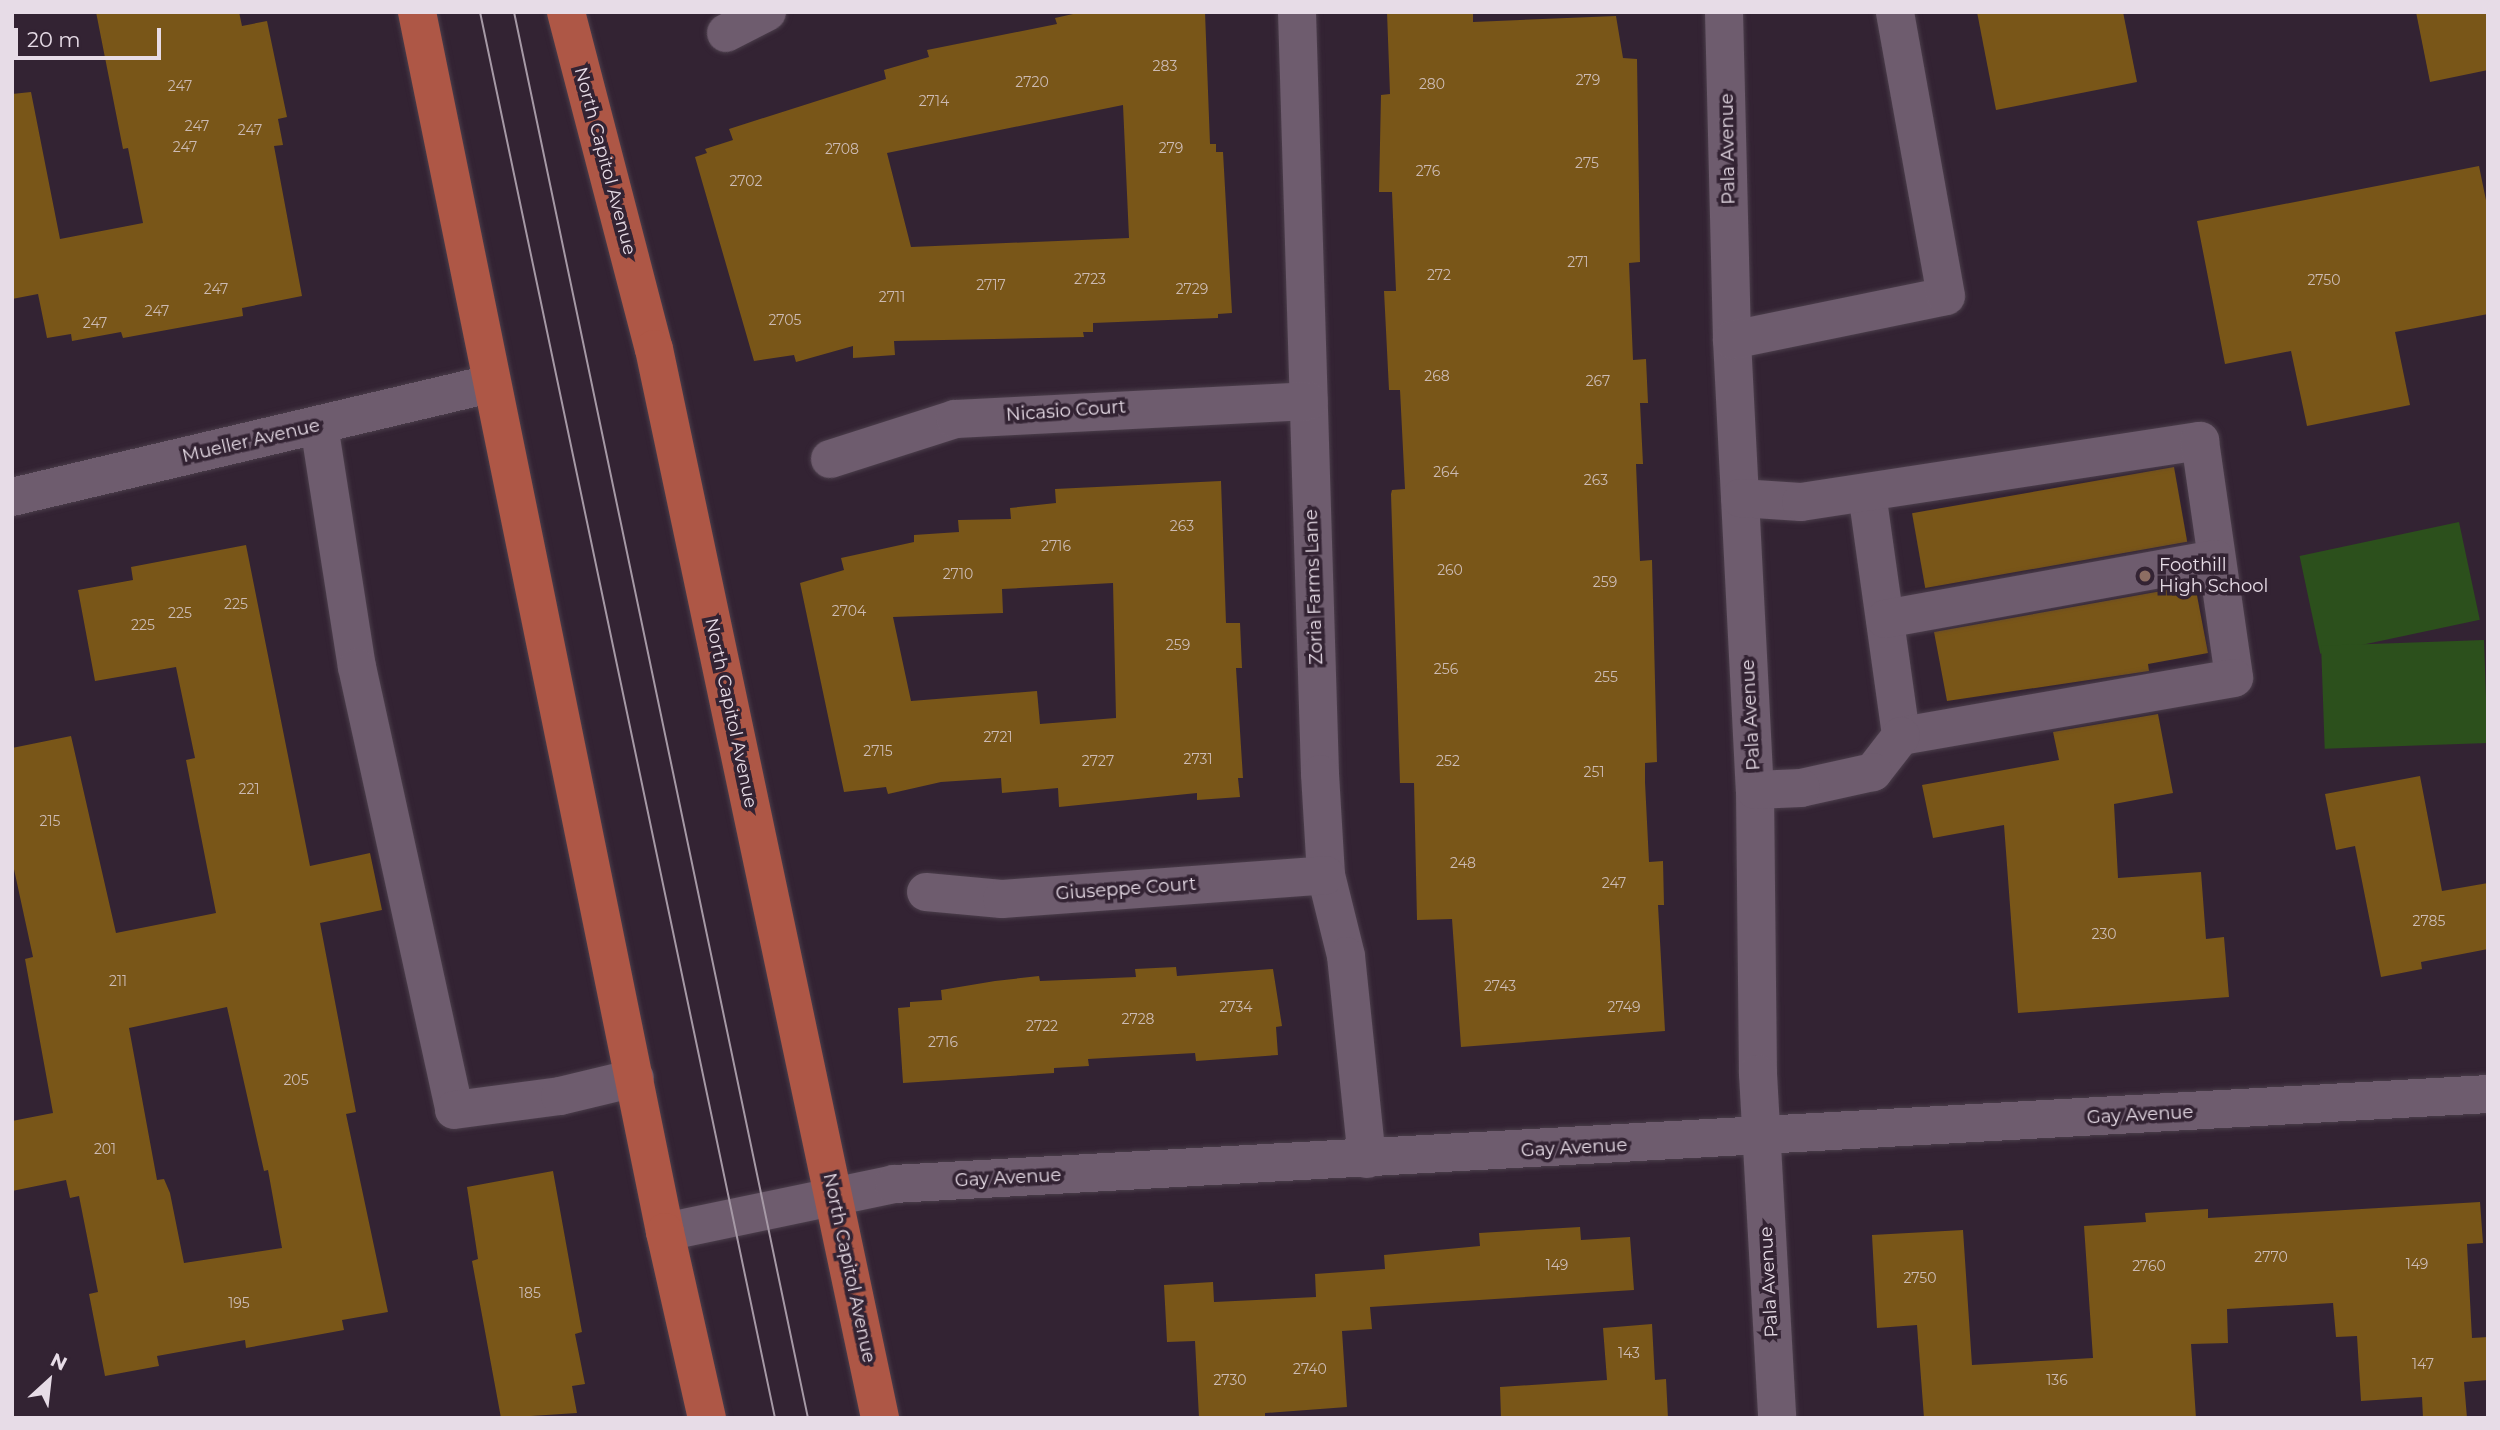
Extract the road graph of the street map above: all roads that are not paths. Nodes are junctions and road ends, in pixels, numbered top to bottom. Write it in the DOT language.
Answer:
graph roads {
  1 [pos="417,12"];
  2 [pos="566,12"];
  3 [pos="767,12"];
  4 [pos="1297,12"];
  5 [pos="1724,12"];
  6 [pos="1895,12"];
  7 [pos="726,33"];
  8 [pos="1732,340"];
  9 [pos="490,384"];
  10 [pos="1309,401"];
  11 [pos="319,425"];
  12 [pos="830,459"];
  13 [pos="1867,493"];
  14 [pos="12,497"];
  15 [pos="1740,498"];
  16 [pos="2216,559"];
  17 [pos="1885,620"];
  18 [pos="1901,736"];
  19 [pos="1755,790"];
  20 [pos="1326,875"];
  21 [pos="926,892"];
  22 [pos="635,1078"];
  23 [pos="2488,1094"];
  24 [pos="1761,1138"];
  25 [pos="1367,1159"];
  26 [pos="836,1197"];
  27 [pos="665,1232"];
  28 [pos="707,1418"];
  29 [pos="880,1418"];
  30 [pos="1777,1418"];
  1 -- 9 [label="main road"];
  2 -- 26 [label="main road, North Capitol Avenue"];
  3 -- 7 [label="street"];
  4 -- 10 [label="street, Zoria Farms Lane"];
  5 -- 8 [label="street, Pala Avenue"];
  6 -- 8 [label="street"];
  8 -- 15 [label="street, Pala Avenue"];
  9 -- 11 [label="street, Mueller Avenue"];
  9 -- 22 [label="main road"];
  10 -- 12 [label="street, Nicasio Court"];
  10 -- 20 [label="street, Zoria Farms Lane"];
  11 -- 14 [label="street, Mueller Avenue"];
  11 -- 22 [label="street"];
  13 -- 15 [label="street"];
  13 -- 16 [label="street"];
  13 -- 17 [label="street"];
  15 -- 19 [label="street, Pala Avenue"];
  16 -- 17 [label="street"];
  16 -- 18 [label="street"];
  17 -- 18 [label="street"];
  18 -- 19 [label="street"];
  19 -- 24 [label="street, Pala Avenue"];
  20 -- 21 [label="street, Giuseppe Court"];
  20 -- 25 [label="street, Zoria Farms Lane"];
  22 -- 27 [label="main road"];
  23 -- 24 [label="street, Gay Avenue"];
  24 -- 25 [label="street, Gay Avenue"];
  24 -- 30 [label="street, Pala Avenue"];
  25 -- 26 [label="street, Gay Avenue"];
  26 -- 27 [label="street, Gay Avenue"];
  26 -- 29 [label="main road, North Capitol Avenue"];
  27 -- 28 [label="main road"];
}
